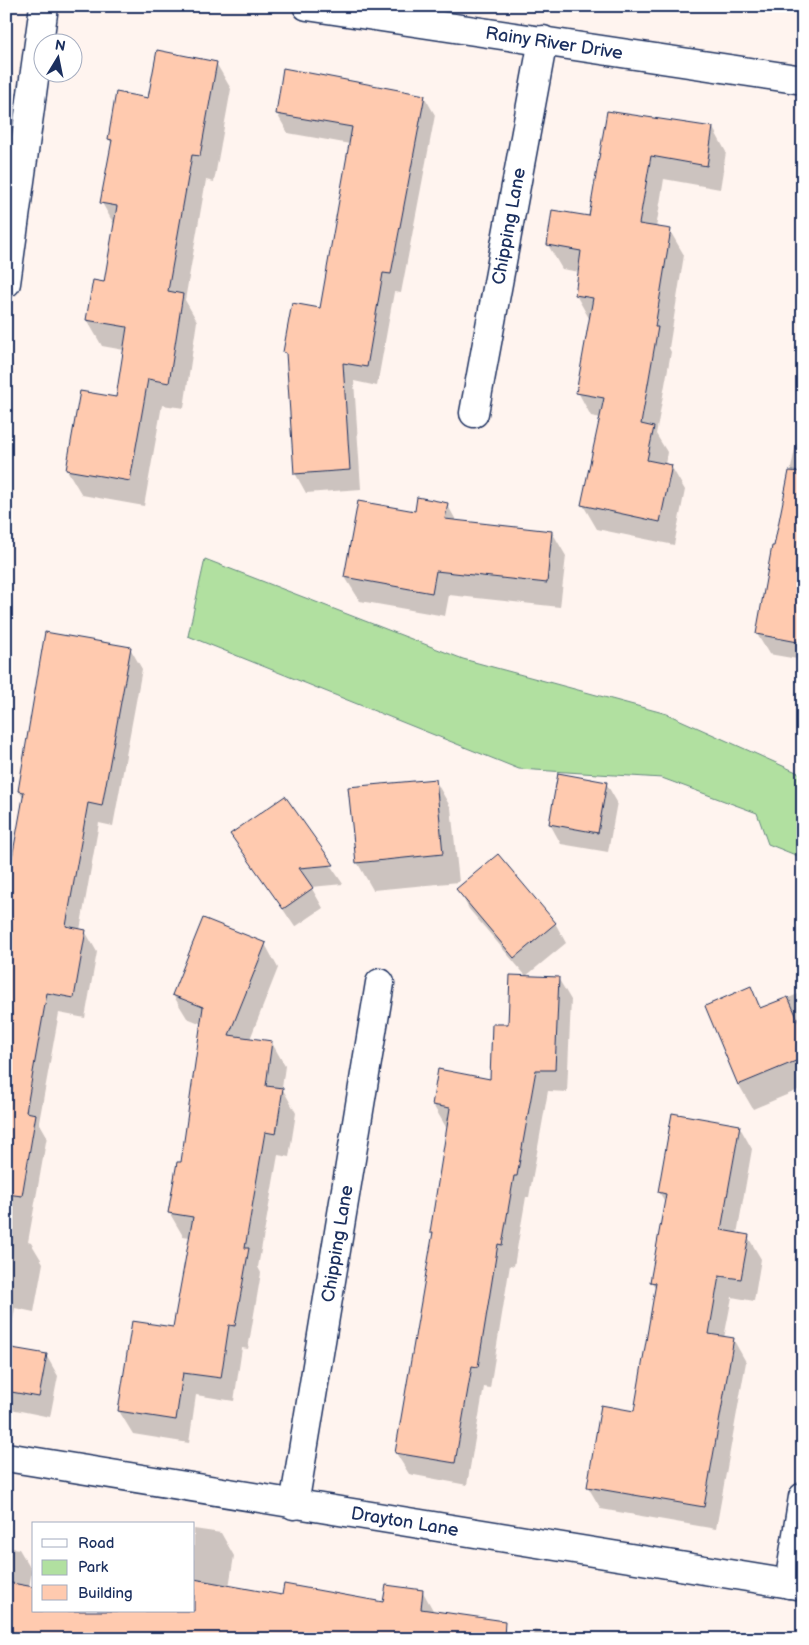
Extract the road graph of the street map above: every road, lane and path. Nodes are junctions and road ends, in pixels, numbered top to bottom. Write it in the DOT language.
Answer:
graph roads {
  1 [pos="44,6"];
  2 [pos="307,6"];
  3 [pos="543,40"];
  4 [pos="803,80"];
  5 [pos="6,283"];
  6 [pos="474,413"];
  7 [pos="380,983"];
  8 [pos="6,1457"];
  9 [pos="803,1497"];
  10 [pos="294,1505"];
  11 [pos="796,1585"];
  1 -- 5 [label="street"];
  2 -- 3 [label="street, Rainy River Drive"];
  3 -- 4 [label="street, Rainy River Drive"];
  3 -- 6 [label="street, Chipping Lane"];
  7 -- 10 [label="street, Chipping Lane"];
  8 -- 10 [label="street, Drayton Lane"];
  9 -- 11 [label="street"];
  10 -- 11 [label="street, Drayton Lane"];
}
